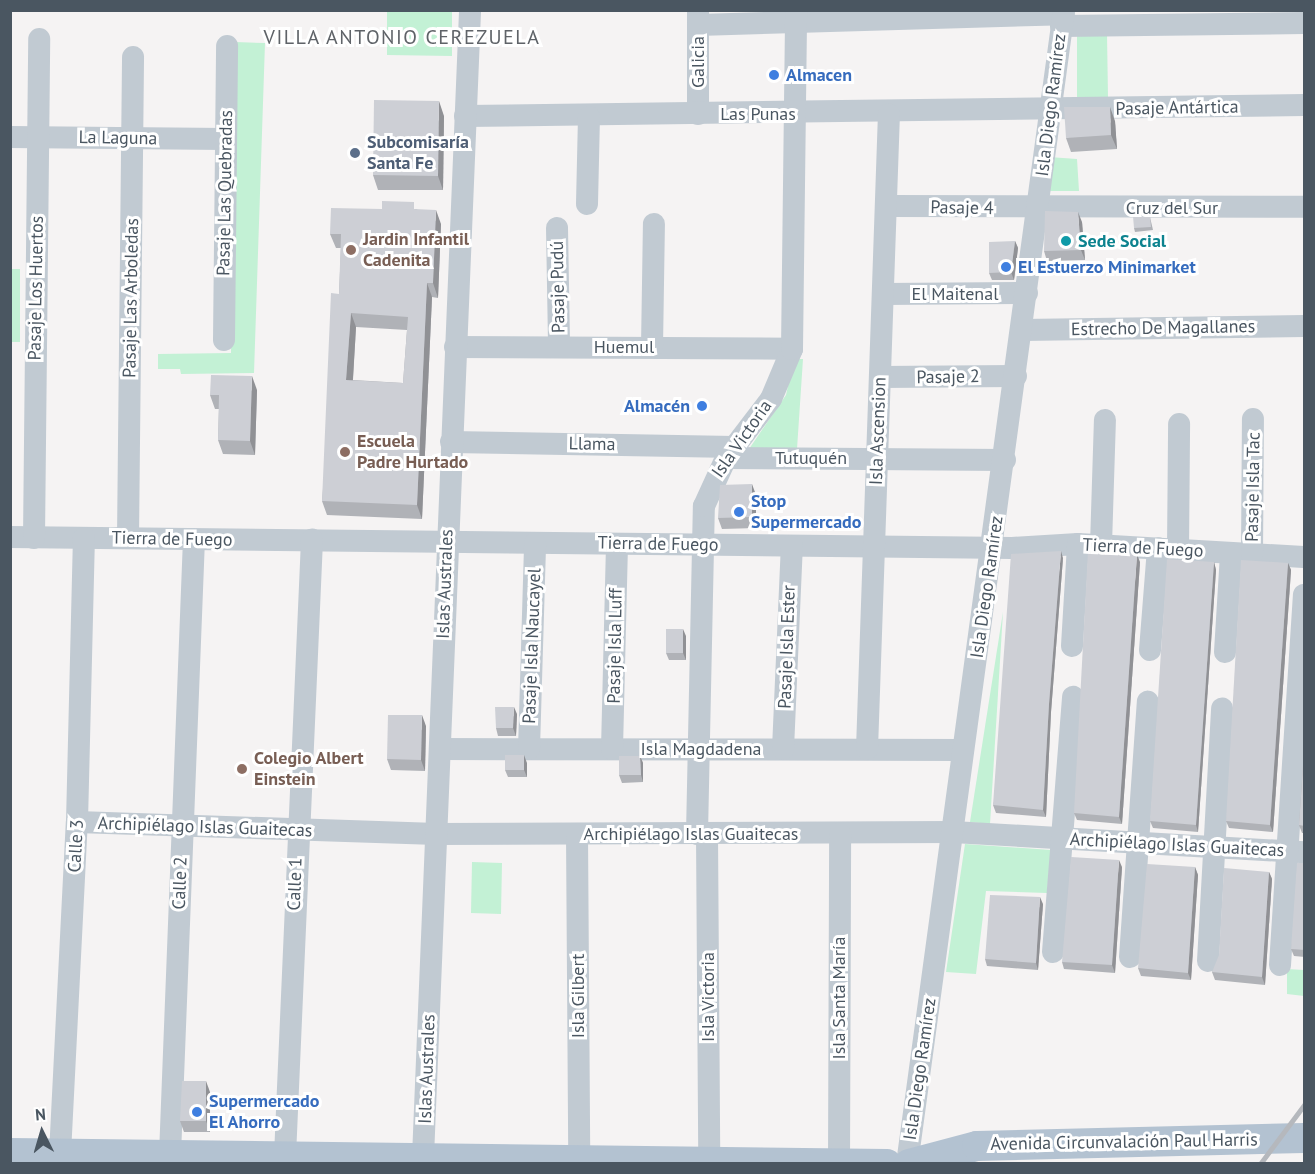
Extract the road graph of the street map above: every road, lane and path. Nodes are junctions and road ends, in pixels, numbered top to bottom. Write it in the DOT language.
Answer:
graph roads {
  1 [pos="470,10"];
  2 [pos="965,14"];
  3 [pos="884,15"];
  4 [pos="796,16"];
  5 [pos="1063,17"];
  6 [pos="698,18"];
  7 [pos="1305,23"];
  8 [pos="39,39"];
  9 [pos="227,46"];
  10 [pos="133,57"];
  11 [pos="1305,105"];
  12 [pos="1050,111"];
  13 [pos="698,114"];
  14 [pos="796,114"];
  15 [pos="889,114"];
  16 [pos="465,116"];
  17 [pos="589,117"];
  18 [pos="10,137"];
  19 [pos="38,137"];
  20 [pos="133,138"];
  21 [pos="226,139"];
  22 [pos="587,204"];
  23 [pos="886,206"];
  24 [pos="1305,207"];
  25 [pos="1038,209"];
  26 [pos="654,224"];
  27 [pos="557,228"];
  28 [pos="1027,293"];
  29 [pos="883,294"];
  30 [pos="1305,326"];
  31 [pos="1022,330"];
  32 [pos="224,340"];
  33 [pos="559,346"];
  34 [pos="455,347"];
  35 [pos="652,347"];
  36 [pos="792,349"];
  37 [pos="1016,376"];
  38 [pos="880,377"];
  39 [pos="1253,419"];
  40 [pos="1105,420"];
  41 [pos="1179,424"];
  42 [pos="451,442"];
  43 [pos="730,452"];
  44 [pos="877,459"];
  45 [pos="1005,460"];
  46 [pos="10,537"];
  47 [pos="34,538"];
  48 [pos="84,538"];
  49 [pos="128,538"];
  50 [pos="194,539"];
  51 [pos="312,540"];
  52 [pos="446,541"];
  53 [pos="535,543"];
  54 [pos="617,544"];
  55 [pos="1078,544"];
  56 [pos="703,545"];
  57 [pos="1101,545"];
  58 [pos="792,546"];
  59 [pos="874,547"];
  60 [pos="992,547"];
  61 [pos="1168,549"];
  62 [pos="1242,554"];
  63 [pos="1305,557"];
  64 [pos="1305,595"];
  65 [pos="1072,646"];
  66 [pos="1150,650"];
  67 [pos="1225,652"];
  68 [pos="1073,697"];
  69 [pos="1148,702"];
  70 [pos="1222,708"];
  71 [pos="440,749"];
  72 [pos="529,749"];
  73 [pos="612,749"];
  74 [pos="699,749"];
  75 [pos="783,749"];
  76 [pos="867,749"];
  77 [pos="963,750"];
  78 [pos="77,822"];
  79 [pos="182,827"];
  80 [pos="297,831"];
  81 [pos="953,832"];
  82 [pos="437,834"];
  83 [pos="577,834"];
  84 [pos="702,834"];
  85 [pos="840,834"];
  86 [pos="1062,838"];
  87 [pos="1138,843"];
  88 [pos="1214,847"];
  89 [pos="1296,852"];
  90 [pos="1053,952"];
  91 [pos="1130,957"];
  92 [pos="1208,961"];
  93 [pos="1280,965"];
  94 [pos="1305,1138"];
  95 [pos="35,1156"];
  96 [pos="285,1156"];
  97 [pos="423,1157"];
  98 [pos="151,1158"];
  99 [pos="579,1159"];
  100 [pos="710,1160"];
  101 [pos="457,1161"];
  102 [pos="850,1163"];
  103 [pos="887,1164"];
  104 [pos="908,1164"];
  1 -- 16 [label="street, Islas Australes"];
  2 -- 3 [label="street"];
  2 -- 5 [label="street"];
  3 -- 4 [label="street"];
  4 -- 6 [label="street"];
  4 -- 14 [label="street, Isla Victoria"];
  5 -- 7 [label="street"];
  5 -- 12 [label="street, Isla Diego Ramírez"];
  6 -- 13 [label="street, Galicia"];
  8 -- 19 [label="street, Pasaje Los Huertos"];
  9 -- 21 [label="street, Pasaje Las Quebradas"];
  10 -- 20 [label="street, Pasaje Las Arboledas"];
  11 -- 12 [label="street, Pasaje Antártica"];
  12 -- 15 [label="street, Las Punas"];
  12 -- 25 [label="street, Isla Diego Ramírez"];
  13 -- 14 [label="street, Las Punas"];
  13 -- 17 [label="street, Las Punas"];
  14 -- 15 [label="street, Las Punas"];
  14 -- 36 [label="street, Isla Victoria"];
  15 -- 23 [label="street, Isla Ascension"];
  16 -- 17 [label="street, Las Punas"];
  16 -- 34 [label="street, Islas Australes"];
  17 -- 22 [label="street"];
  18 -- 19 [label="street, La Laguna"];
  19 -- 20 [label="street, La Laguna"];
  19 -- 47 [label="street, Pasaje Los Huertos"];
  20 -- 21 [label="street, La Laguna"];
  20 -- 49 [label="street, Pasaje Las Arboledas"];
  21 -- 32 [label="street, Pasaje Las Quebradas"];
  23 -- 25 [label="street, Pasaje 4"];
  23 -- 29 [label="street, Isla Ascension"];
  24 -- 25 [label="street, Cruz del Sur"];
  25 -- 28 [label="street, Isla Diego Ramírez"];
  26 -- 35 [label="street"];
  27 -- 33 [label="street, Pasaje Pudú"];
  28 -- 29 [label="street, El Maitenal"];
  28 -- 31 [label="street, Isla Diego Ramírez"];
  29 -- 38 [label="street, Isla Ascension"];
  30 -- 31 [label="street, Estrecho De Magallanes"];
  31 -- 37 [label="street, Isla Diego Ramírez"];
  33 -- 34 [label="street, Huemul"];
  33 -- 35 [label="street, Huemul"];
  34 -- 42 [label="street, Islas Australes"];
  35 -- 36 [label="street, Huemul"];
  36 -- 43 [label="street, Isla Victoria"];
  37 -- 38 [label="street, Pasaje 2"];
  37 -- 45 [label="street, Isla Diego Ramírez"];
  38 -- 44 [label="street, Isla Ascension"];
  39 -- 62 [label="street, Pasaje Isla Tac"];
  40 -- 57 [label="street"];
  41 -- 61 [label="street"];
  42 -- 43 [label="street, Llama"];
  42 -- 52 [label="street, Islas Australes"];
  43 -- 44 [label="street, Tutuquén"];
  43 -- 56 [label="street, Isla Victoria"];
  44 -- 45 [label="street, Tutuquén"];
  44 -- 59 [label="street, Isla Ascension"];
  45 -- 60 [label="street, Isla Diego Ramírez"];
  46 -- 47 [label="street, Tierra de Fuego"];
  47 -- 48 [label="street, Tierra de Fuego"];
  48 -- 49 [label="street, Tierra de Fuego"];
  48 -- 78 [label="street, Calle 3"];
  49 -- 50 [label="street, Tierra de Fuego"];
  50 -- 51 [label="street, Tierra de Fuego"];
  50 -- 79 [label="street, Calle 2"];
  51 -- 52 [label="street, Tierra de Fuego"];
  51 -- 80 [label="street, Calle 1"];
  52 -- 53 [label="street, Tierra de Fuego"];
  52 -- 71 [label="street, Islas Australes"];
  53 -- 54 [label="street, Tierra de Fuego"];
  53 -- 72 [label="street, Pasaje Isla Naucayel"];
  54 -- 56 [label="street, Tierra de Fuego"];
  54 -- 73 [label="street, Pasaje Isla Luff"];
  55 -- 57 [label="street, Tierra de Fuego"];
  55 -- 60 [label="street, Tierra de Fuego"];
  55 -- 65 [label="street"];
  56 -- 58 [label="street, Tierra de Fuego"];
  56 -- 74 [label="street, Isla Victoria"];
  57 -- 61 [label="street, Tierra de Fuego"];
  58 -- 59 [label="street, Tierra de Fuego"];
  58 -- 75 [label="street, Pasaje Isla Ester"];
  59 -- 60 [label="street, Tierra de Fuego"];
  59 -- 76 [label="street, Isla Ascension"];
  60 -- 77 [label="street, Isla Diego Ramírez"];
  61 -- 62 [label="street, Tierra de Fuego"];
  61 -- 66 [label="street"];
  62 -- 63 [label="street, Tierra de Fuego"];
  62 -- 67 [label="street, Pasaje Isla Tac"];
  64 -- 89 [label="street"];
  68 -- 86 [label="street"];
  69 -- 87 [label="street"];
  70 -- 88 [label="street"];
  71 -- 72 [label="street, Isla Magdadena"];
  71 -- 82 [label="street, Islas Australes"];
  72 -- 73 [label="street, Isla Magdadena"];
  73 -- 74 [label="street, Isla Magdadena"];
  74 -- 75 [label="street, Isla Magdadena"];
  74 -- 84 [label="street, Isla Victoria"];
  75 -- 76 [label="street, Isla Magdadena"];
  76 -- 77 [label="street, Isla Magdadena"];
  77 -- 81 [label="street, Isla Diego Ramírez"];
  78 -- 79 [label="street, Archipiélago Islas Guaitecas"];
  78 -- 95 [label="street, Calle 3"];
  79 -- 80 [label="street, Archipiélago Islas Guaitecas"];
  79 -- 98 [label="street, Calle 2"];
  80 -- 82 [label="street, Archipiélago Islas Guaitecas"];
  80 -- 96 [label="street, Calle 1"];
  81 -- 85 [label="street, Archipiélago Islas Guaitecas"];
  81 -- 86 [label="street, Archipiélago Islas Guaitecas"];
  81 -- 104 [label="street, Isla Diego Ramírez"];
  82 -- 83 [label="street, Archipiélago Islas Guaitecas"];
  82 -- 97 [label="street, Islas Australes"];
  83 -- 84 [label="street, Archipiélago Islas Guaitecas"];
  83 -- 99 [label="street, Isla Gilbert"];
  84 -- 85 [label="street, Archipiélago Islas Guaitecas"];
  84 -- 100 [label="street, Isla Victoria"];
  85 -- 102 [label="street, Isla Santa María"];
  86 -- 87 [label="street, Archipiélago Islas Guaitecas"];
  86 -- 90 [label="street"];
  87 -- 88 [label="street, Archipiélago Islas Guaitecas"];
  87 -- 91 [label="street"];
  88 -- 89 [label="street, Archipiélago Islas Guaitecas"];
  88 -- 92 [label="street"];
  89 -- 93 [label="street"];
  94 -- 104 [label="main road, Avenida Circunvalación Paul Harris"];
  95 -- 98 [label="main road"];
  96 -- 97 [label="main road"];
  96 -- 98 [label="main road"];
  97 -- 101 [label="main road"];
  99 -- 100 [label="main road"];
  99 -- 101 [label="main road"];
  100 -- 102 [label="main road"];
  102 -- 103 [label="main road"];
}
